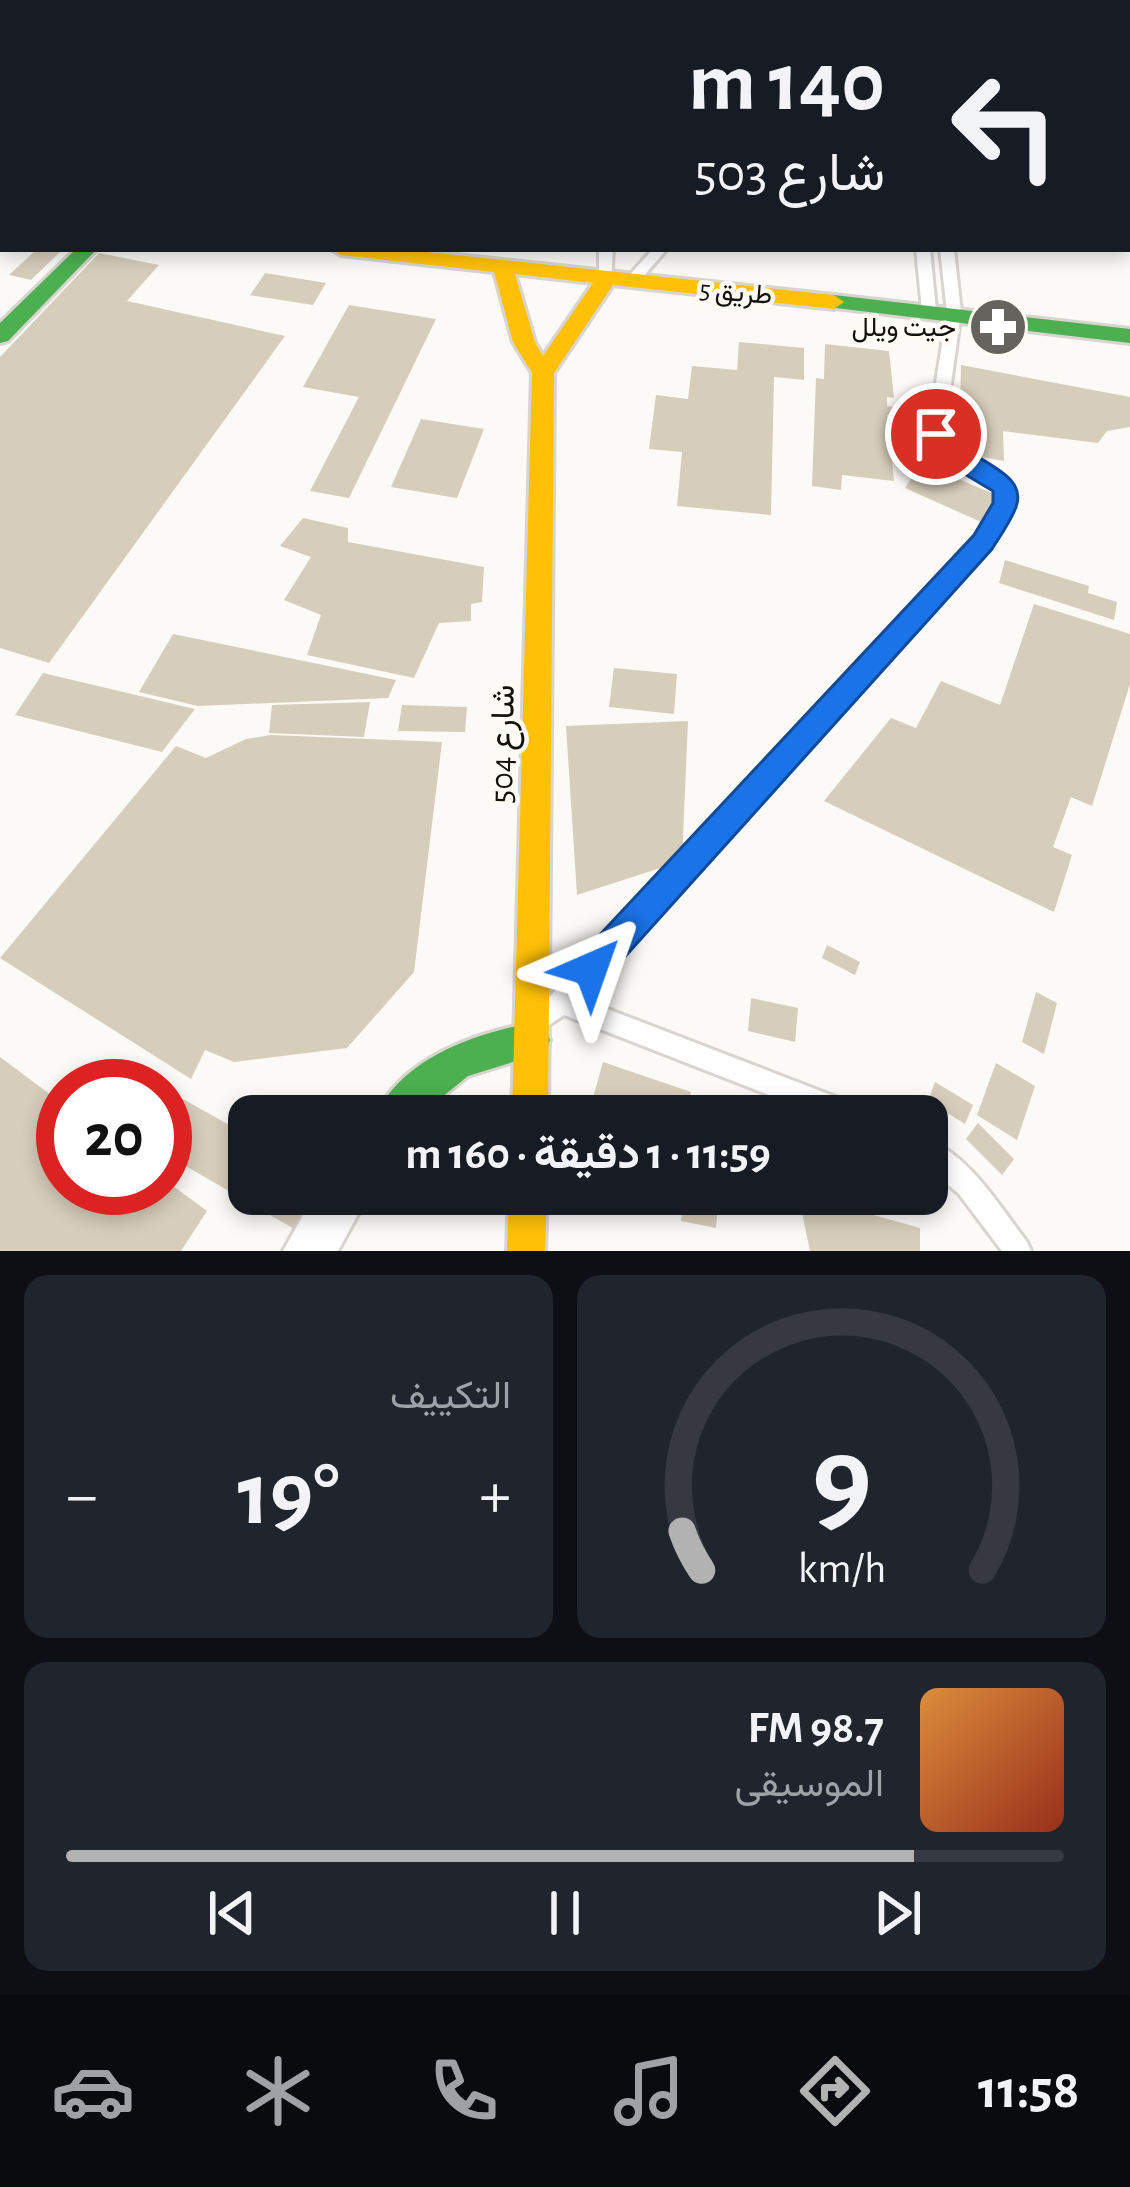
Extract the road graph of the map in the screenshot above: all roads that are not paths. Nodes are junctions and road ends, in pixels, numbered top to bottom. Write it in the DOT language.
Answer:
graph roads {
  1 [pos="84,252"];
  2 [pos="363,252"];
  3 [pos="607,252"];
  4 [pos="656,252"];
  5 [pos="924,252"];
  6 [pos="947,252"];
  7 [pos="504,271"];
  8 [pos="619,280"];
  9 [pos="942,311"];
  10 [pos="0,336"];
  11 [pos="1130,336"];
  12 [pos="543,373"];
  13 [pos="561,1002"];
  14 [pos="532,1035"];
  15 [pos="416,1095"];
  16 [pos="531,1095"];
  17 [pos="800,1095"];
  18 [pos="948,1168"];
  19 [pos="331,1215"];
  20 [pos="527,1215"];
  21 [pos="309,1251"];
  22 [pos="526,1251"];
  23 [pos="1018,1251"];
  1 -- 10 [label="street"];
  2 -- 7 [label="street, طريق 5"];
  3 -- 8 [label="lane"];
  4 -- 8 [label="lane"];
  5 -- 9 [label="lane"];
  6 -- 9 [label="lane"];
  7 -- 8 [label="street, طريق 5"];
  7 -- 12 [label="street, شارع 504"];
  8 -- 9 [label="street, طريق 5"];
  8 -- 12 [label="street"];
  9 -- 11 [label="street, طريق 5"];
  9 -- 13 [label="lane"];
  12 -- 14 [label="street, شارع 504"];
  13 -- 14 [label="lane"];
  13 -- 17 [label="lane"];
  14 -- 15 [label="street"];
  14 -- 16 [label="street, شارع 504"];
  18 -- 23 [label="lane"];
  19 -- 21 [label="street"];
  20 -- 22 [label="street"];
}
